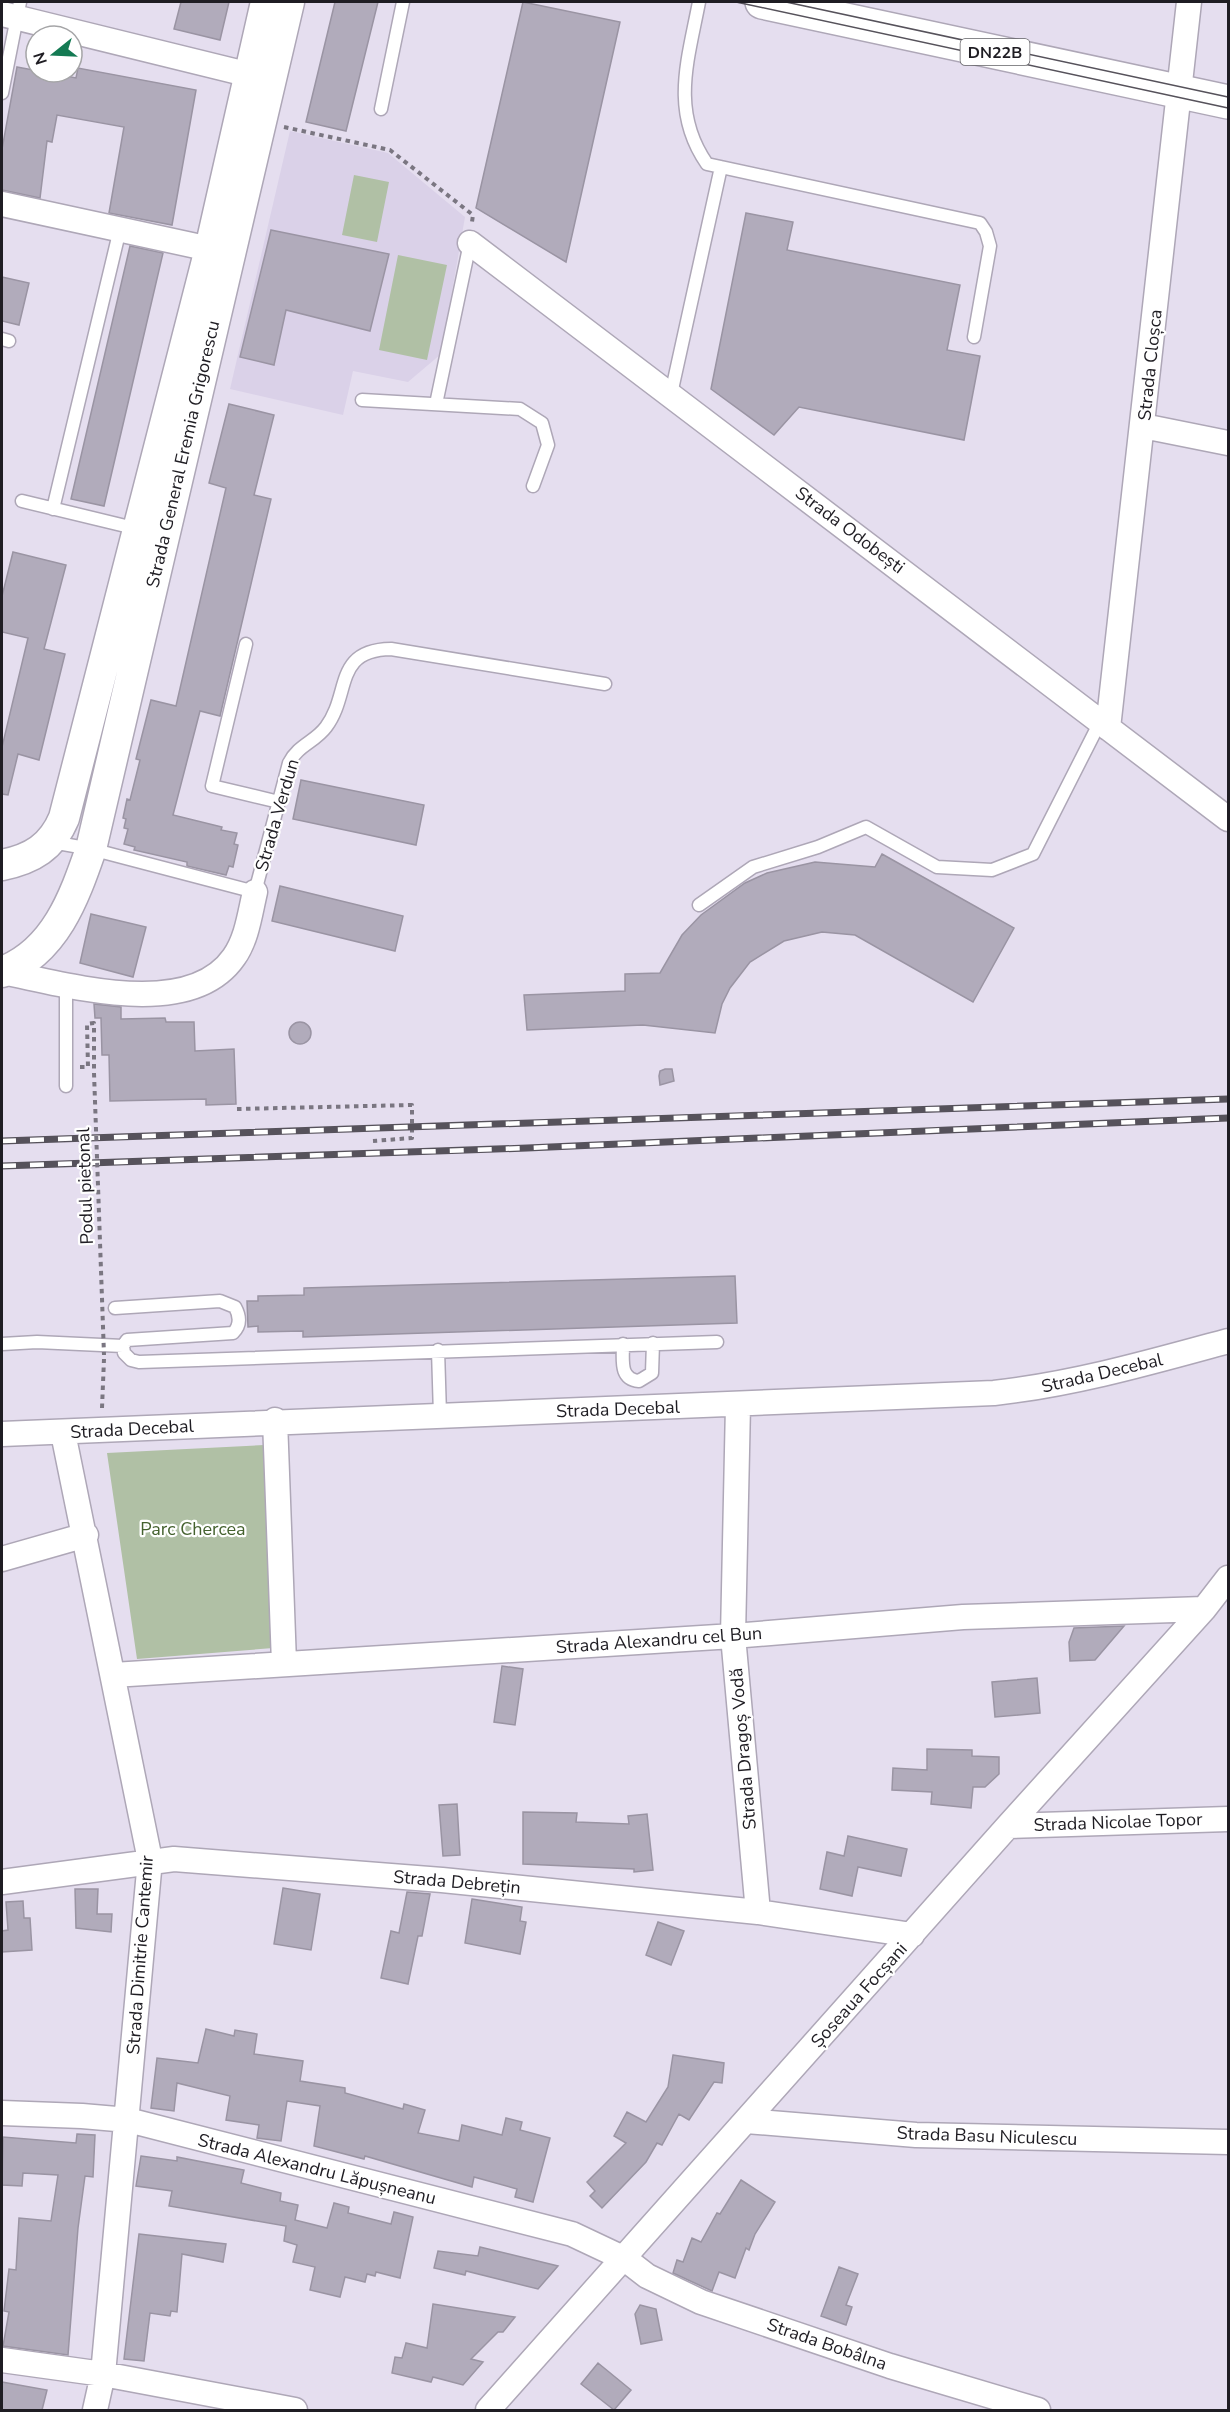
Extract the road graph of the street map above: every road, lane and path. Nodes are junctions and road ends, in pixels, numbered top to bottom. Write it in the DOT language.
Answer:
graph roads {
  1 [pos="266,2"];
  2 [pos="289,2"];
  3 [pos="403,2"];
  4 [pos="699,2"];
  5 [pos="762,2"];
  6 [pos="1189,2"];
  7 [pos="12,11"];
  8 [pos="259,78"];
  9 [pos="1179,92"];
  10 [pos="2,93"];
  11 [pos="1228,102"];
  12 [pos="381,109"];
  13 [pos="260,122"];
  14 [pos="721,167"];
  15 [pos="2,204"];
  16 [pos="120,229"];
  17 [pos="470,243"];
  18 [pos="210,249"];
  19 [pos="974,337"];
  20 [pos="671,394"];
  21 [pos="362,400"];
  22 [pos="436,404"];
  23 [pos="1143,426"];
  24 [pos="1228,443"];
  25 [pos="533,486"];
  26 [pos="22,501"];
  27 [pos="53,509"];
  28 [pos="138,530"];
  29 [pos="246,644"];
  30 [pos="605,684"];
  31 [pos="1104,725"];
  32 [pos="279,802"];
  33 [pos="1228,819"];
  34 [pos="51,842"];
  35 [pos="91,849"];
  36 [pos="2,865"];
  37 [pos="255,892"];
  38 [pos="699,905"];
  39 [pos="2,972"];
  40 [pos="66,984"];
  41 [pos="88,1067"];
  42 [pos="66,1086"];
  43 [pos="237,1109"];
  44 [pos="373,1141"];
  45 [pos="115,1308"];
  46 [pos="1228,1341"];
  47 [pos="717,1342"];
  48 [pos="2,1344"];
  49 [pos="623,1344"];
  50 [pos="652,1344"];
  51 [pos="123,1346"];
  52 [pos="438,1350"];
  53 [pos="104,1397"];
  54 [pos="738,1405"];
  55 [pos="440,1415"];
  56 [pos="274,1420"];
  57 [pos="63,1433"];
  58 [pos="2,1434"];
  59 [pos="86,1535"];
  60 [pos="2,1559"];
  61 [pos="1227,1583"];
  62 [pos="1204,1609"];
  63 [pos="733,1636"];
  64 [pos="284,1663"];
  65 [pos="113,1675"];
  66 [pos="1228,1819"];
  67 [pos="1008,1826"];
  68 [pos="150,1860"];
  69 [pos="2,1882"];
  70 [pos="758,1912"];
  71 [pos="912,1935"];
  72 [pos="2,2113"];
  73 [pos="128,2120"];
  74 [pos="746,2121"];
  75 [pos="1228,2142"];
  76 [pos="625,2259"];
  77 [pos="2,2360"];
  78 [pos="103,2374"];
  79 [pos="95,2410"];
  80 [pos="295,2410"];
  81 [pos="488,2410"];
  82 [pos="1038,2410"];
  1 -- 8 [label="street, Strada General Eremia Grigorescu"];
  2 -- 8 [label="street, Strada General Eremia Grigorescu"];
  3 -- 12 [label="lane"];
  4 -- 14 [label="lane"];
  5 -- 9 [label="main road, DN22B"];
  6 -- 9 [label="street, Strada Cloșca"];
  7 -- 8 [label="street"];
  7 -- 10 [label="lane"];
  8 -- 13 [label="street, Strada General Eremia Grigorescu"];
  8 -- 18 [label="street, Strada General Eremia Grigorescu"];
  9 -- 11 [label="main road, DN22B"];
  9 -- 23 [label="street, Strada Cloșca"];
  13 -- 17 [label="path"];
  13 -- 35 [label="street, Strada General Eremia Grigorescu"];
  14 -- 19 [label="lane"];
  14 -- 20 [label="lane"];
  15 -- 16 [label="street"];
  16 -- 18 [label="street"];
  16 -- 27 [label="lane"];
  17 -- 20 [label="street, Strada Odobești"];
  17 -- 22 [label="lane"];
  18 -- 28 [label="street, Strada General Eremia Grigorescu"];
  20 -- 31 [label="street, Strada Odobești"];
  21 -- 22 [label="lane"];
  22 -- 25 [label="lane"];
  23 -- 24 [label="street"];
  23 -- 31 [label="street, Strada Cloșca"];
  26 -- 27 [label="lane"];
  27 -- 28 [label="lane"];
  28 -- 34 [label="street, Strada General Eremia Grigorescu"];
  29 -- 32 [label="lane"];
  30 -- 32 [label="lane, Strada Verdun"];
  31 -- 33 [label="street, Strada Odobești"];
  31 -- 38 [label="lane"];
  32 -- 37 [label="lane, Strada Verdun"];
  34 -- 35 [label="lane, Strada Verdun"];
  34 -- 36 [label="street, Strada General Eremia Grigorescu"];
  35 -- 37 [label="lane, Strada Verdun"];
  35 -- 39 [label="street, Strada General Eremia Grigorescu"];
  37 -- 40 [label="street"];
  39 -- 40 [label="street"];
  40 -- 42 [label="lane"];
  41 -- 53 [label="path, Podul pietonal, bridge"];
  43 -- 44 [label="path"];
  45 -- 51 [label="lane"];
  46 -- 54 [label="street, Strada Decebal"];
  47 -- 50 [label="lane"];
  48 -- 51 [label="lane"];
  49 -- 50 [label="lane"];
  49 -- 50 [label="lane"];
  49 -- 52 [label="lane"];
  51 -- 52 [label="lane"];
  52 -- 55 [label="lane"];
  54 -- 55 [label="street, Strada Decebal"];
  54 -- 63 [label="street, Strada Dragoș Vodă"];
  55 -- 56 [label="street, Strada Decebal"];
  56 -- 57 [label="street, Strada Decebal"];
  56 -- 64 [label="street"];
  57 -- 58 [label="street, Strada Decebal"];
  57 -- 59 [label="street, Strada Dimitrie Cantemir"];
  59 -- 60 [label="street"];
  59 -- 65 [label="street, Strada Dimitrie Cantemir"];
  61 -- 62 [label="street, Șoseaua Focșani"];
  62 -- 63 [label="street, Strada Alexandru cel Bun"];
  62 -- 67 [label="street, Șoseaua Focșani"];
  63 -- 64 [label="street, Strada Alexandru cel Bun"];
  63 -- 70 [label="street, Strada Dragoș Vodă"];
  64 -- 65 [label="street, Strada Alexandru cel Bun"];
  65 -- 68 [label="street, Strada Dimitrie Cantemir"];
  66 -- 67 [label="street, Strada Nicolae Topor"];
  67 -- 71 [label="street, Șoseaua Focșani"];
  68 -- 69 [label="street, Strada Debrețin"];
  68 -- 70 [label="street, Strada Debrețin"];
  68 -- 73 [label="street, Strada Dimitrie Cantemir"];
  70 -- 71 [label="street, Strada Debrețin"];
  71 -- 74 [label="street, Șoseaua Focșani"];
  72 -- 73 [label="street, Strada Alexandru Lăpușneanu"];
  73 -- 76 [label="street, Strada Alexandru Lăpușneanu"];
  73 -- 78 [label="street, Strada Dimitrie Cantemir"];
  74 -- 75 [label="street, Strada Basu Niculescu"];
  74 -- 76 [label="street, Șoseaua Focșani"];
  76 -- 81 [label="street, Șoseaua Focșani"];
  76 -- 82 [label="street, Strada Bobâlna"];
  77 -- 78 [label="street"];
  78 -- 79 [label="street, Strada Dimitrie Cantemir"];
  78 -- 80 [label="street"];
}
